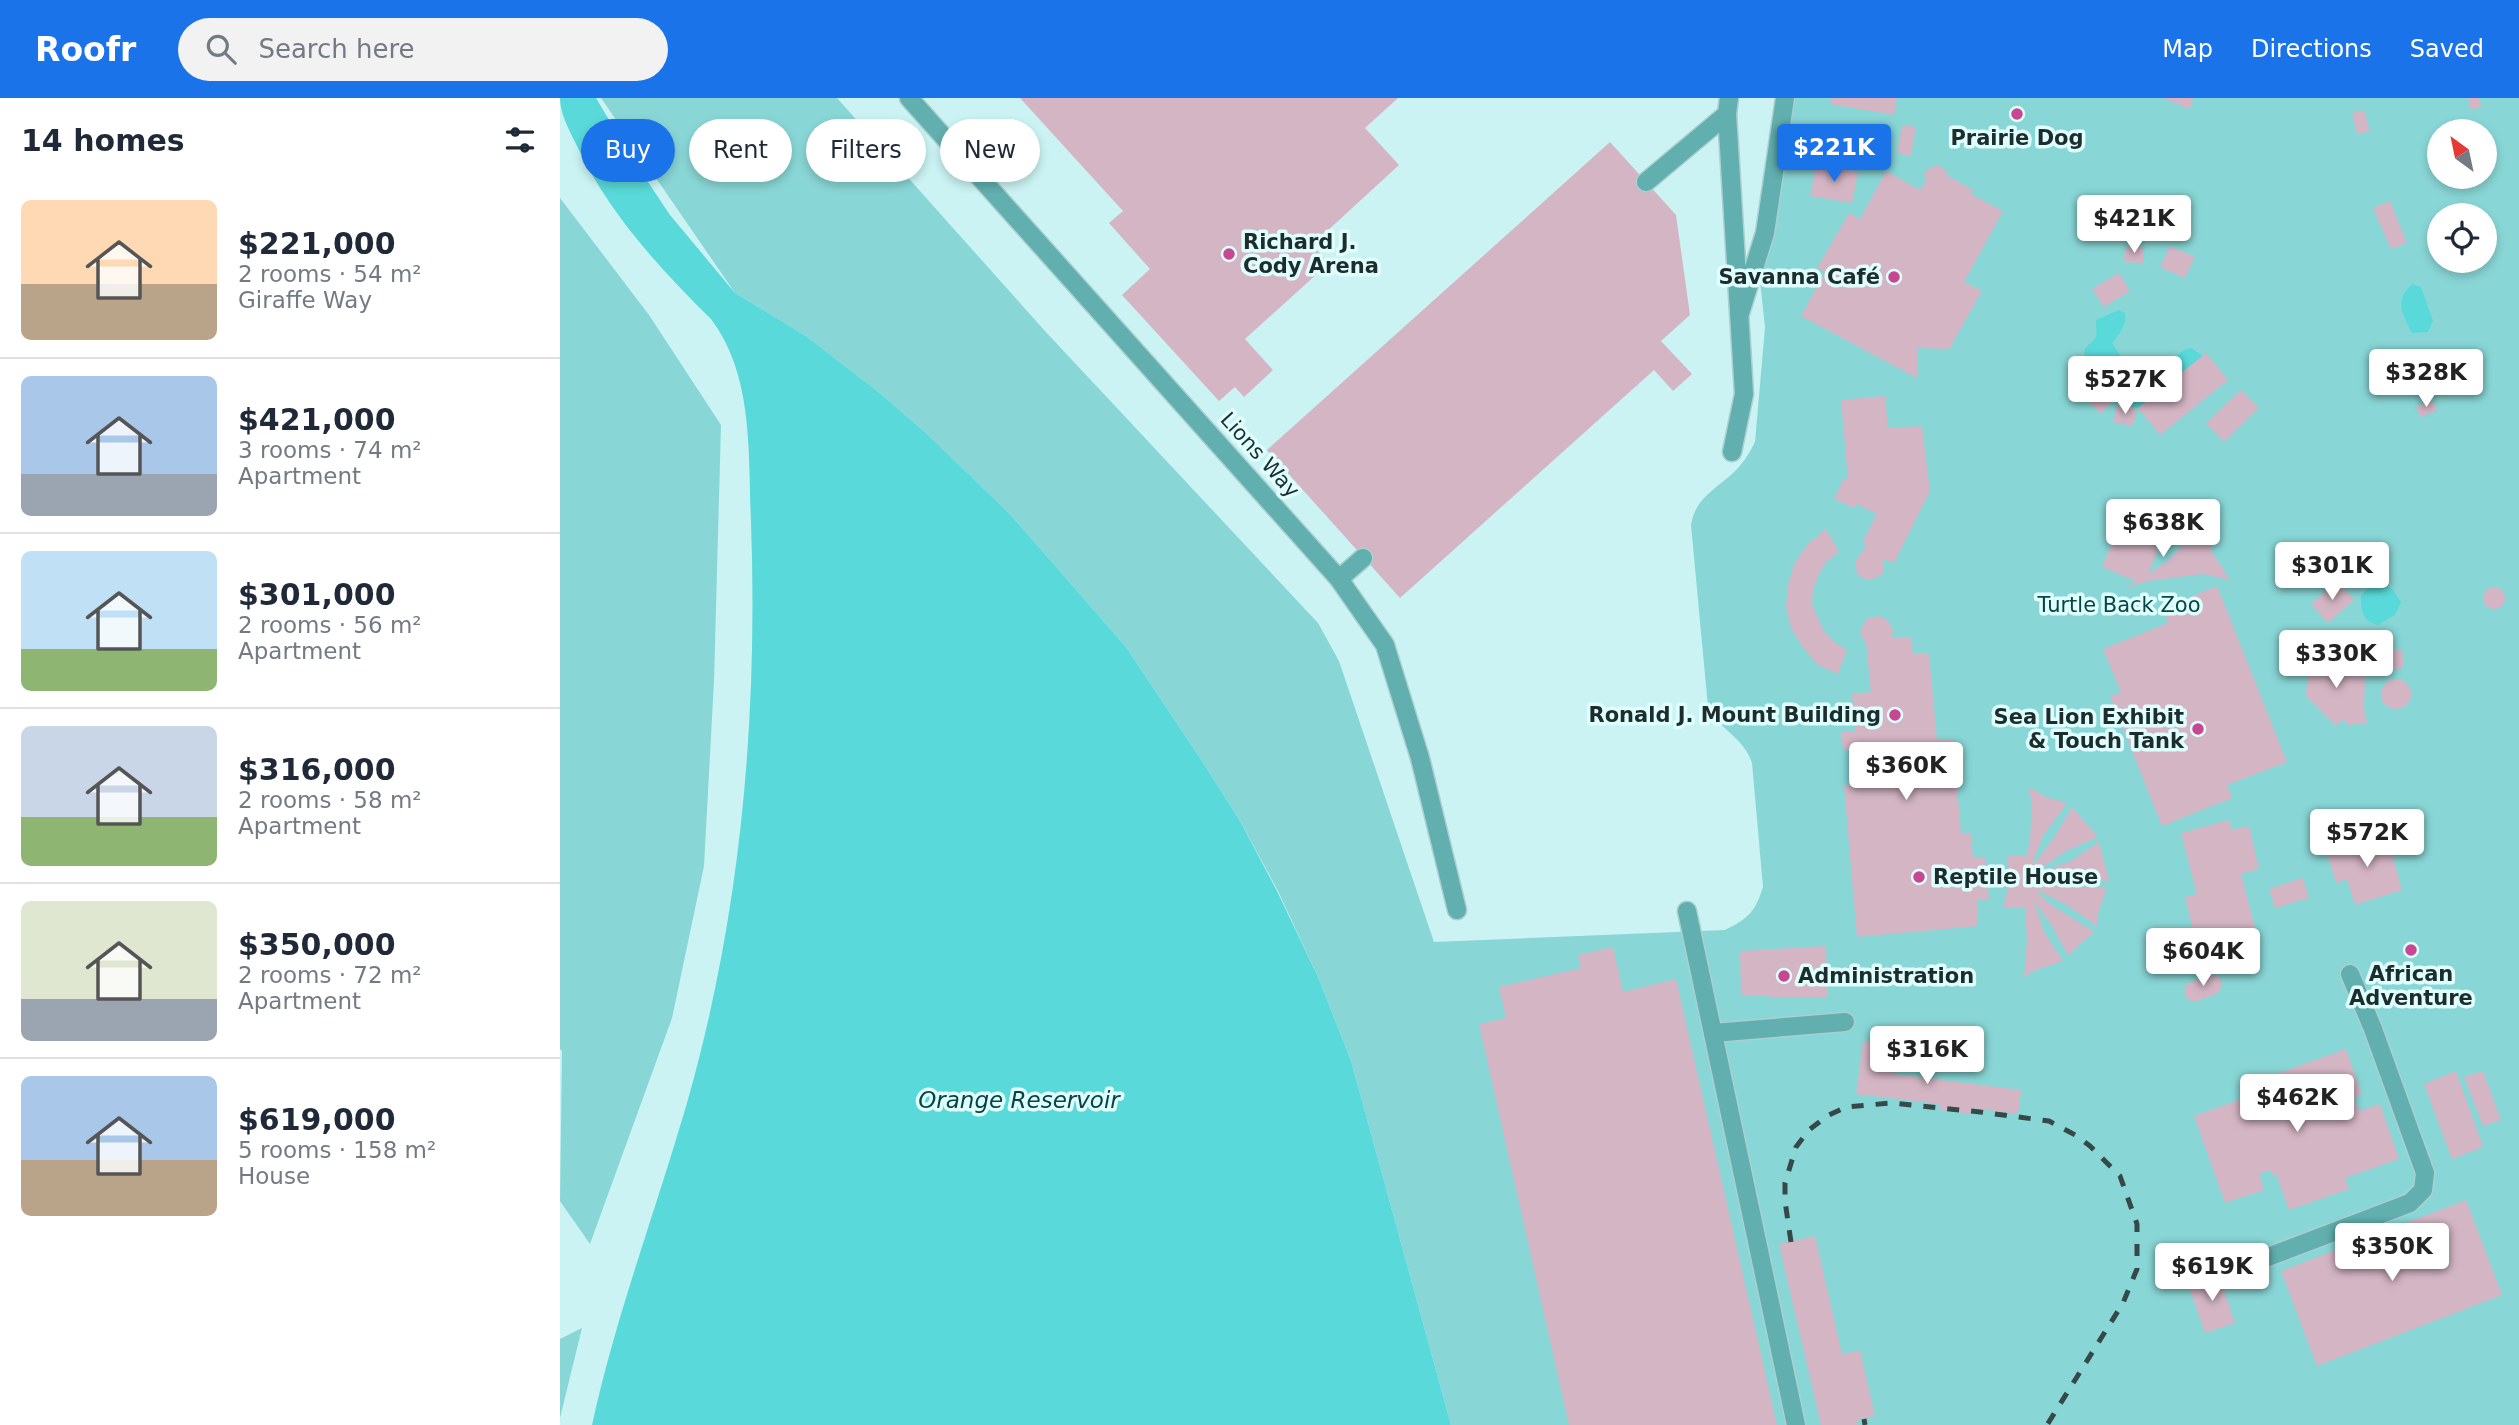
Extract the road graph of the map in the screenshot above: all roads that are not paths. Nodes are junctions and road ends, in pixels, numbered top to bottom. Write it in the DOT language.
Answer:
graph roads {
  1 [pos="909,98"];
  2 [pos="1785,98"];
  3 [pos="1728,106"];
  4 [pos="1646,182"];
  5 [pos="1740,313"];
  6 [pos="1732,452"];
  7 [pos="1363,558"];
  8 [pos="1339,579"];
  9 [pos="1457,910"];
  10 [pos="1687,911"];
  11 [pos="2350,974"];
  12 [pos="1845,1022"];
  13 [pos="1713,1033"];
  14 [pos="2231,1271"];
  15 [pos="1796,1425"];
  1 -- 8 [label="street, Lions Way"];
  2 -- 5 [label="street"];
  3 -- 4 [label="street"];
  3 -- 5 [label="street"];
  5 -- 6 [label="street"];
  7 -- 8 [label="street"];
  8 -- 9 [label="street, Lions Way"];
  10 -- 13 [label="street"];
  11 -- 14 [label="street"];
  12 -- 13 [label="street"];
  13 -- 15 [label="street"];
}
